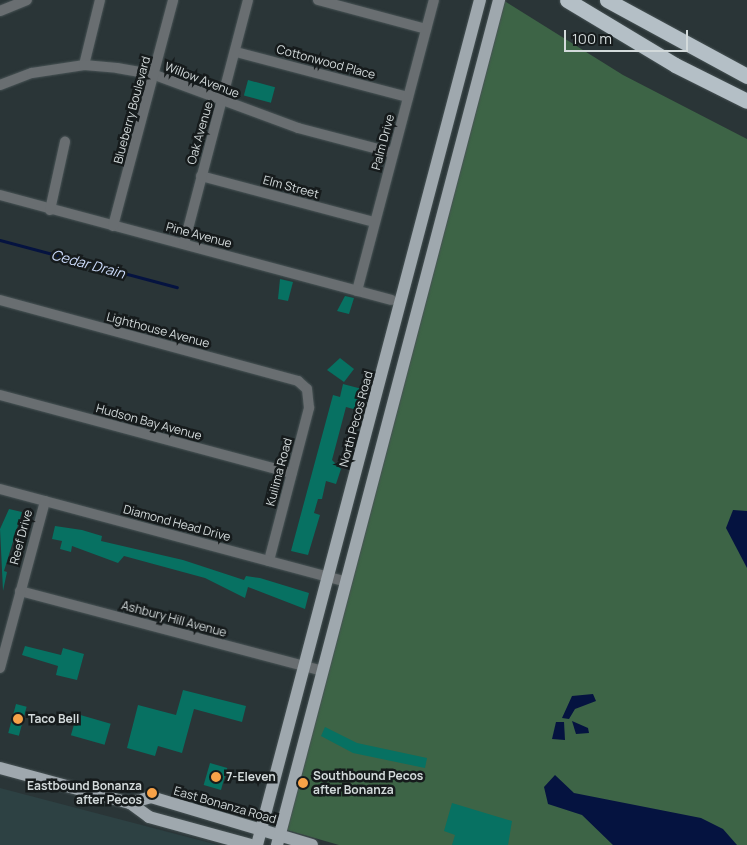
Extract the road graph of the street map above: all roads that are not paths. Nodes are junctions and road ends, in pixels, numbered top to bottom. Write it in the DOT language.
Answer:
graph roads {
  1 [pos="27,0"];
  2 [pos="100,0"];
  3 [pos="173,0"];
  4 [pos="248,0"];
  5 [pos="321,0"];
  6 [pos="434,0"];
  7 [pos="480,0"];
  8 [pos="499,0"];
  9 [pos="567,0"];
  10 [pos="607,0"];
  11 [pos="0,11"];
  12 [pos="426,29"];
  13 [pos="236,52"];
  14 [pos="84,65"];
  15 [pos="155,75"];
  16 [pos="747,76"];
  17 [pos="0,85"];
  18 [pos="408,97"];
  19 [pos="222,102"];
  20 [pos="747,102"];
  21 [pos="65,142"];
  22 [pos="393,153"];
  23 [pos="201,176"];
  24 [pos="0,195"];
  25 [pos="50,210"];
  26 [pos="374,222"];
  27 [pos="113,226"];
  28 [pos="184,244"];
  29 [pos="357,291"];
  30 [pos="0,300"];
  31 [pos="391,300"];
  32 [pos="307,389"];
  33 [pos="0,395"];
  34 [pos="292,473"];
  35 [pos="0,489"];
  36 [pos="44,501"];
  37 [pos="269,561"];
  38 [pos="330,578"];
  39 [pos="346,582"];
  40 [pos="20,591"];
  41 [pos="305,667"];
  42 [pos="0,668"];
  43 [pos="322,671"];
  44 [pos="0,768"];
  45 [pos="130,803"];
  46 [pos="262,827"];
  47 [pos="278,840"];
  48 [pos="251,845"];
  49 [pos="257,845"];
  50 [pos="312,845"];
  1 -- 11 [label="street"];
  2 -- 14 [label="street"];
  3 -- 15 [label="street, Blueberry Boulevard"];
  4 -- 13 [label="street, Oak Avenue"];
  5 -- 12 [label="street"];
  6 -- 12 [label="street, Palm Drive"];
  7 -- 38 [label="main road, North Pecos Road"];
  8 -- 39 [label="main road"];
  9 -- 20 [label="highway"];
  10 -- 16 [label="highway"];
  12 -- 18 [label="street, Palm Drive"];
  13 -- 18 [label="street, Cottonwood Place"];
  13 -- 19 [label="street, Oak Avenue"];
  14 -- 15 [label="street, Willow Avenue"];
  14 -- 17 [label="street, Willow Avenue"];
  15 -- 19 [label="street, Willow Avenue"];
  15 -- 27 [label="street, Blueberry Boulevard"];
  18 -- 22 [label="street, Palm Drive"];
  19 -- 22 [label="street, Willow Avenue"];
  19 -- 23 [label="street, Oak Avenue"];
  21 -- 25 [label="street"];
  22 -- 26 [label="street, Palm Drive"];
  23 -- 26 [label="street, Elm Street"];
  23 -- 28 [label="street, Oak Avenue"];
  24 -- 25 [label="street, Pine Avenue"];
  25 -- 27 [label="street, Pine Avenue"];
  26 -- 29 [label="street, Palm Drive"];
  27 -- 28 [label="street, Pine Avenue"];
  28 -- 29 [label="street, Pine Avenue"];
  29 -- 31 [label="street, Pine Avenue"];
  30 -- 32 [label="street, Lighthouse Avenue"];
  32 -- 34 [label="street, Kuilima Road"];
  33 -- 34 [label="street, Hudson Bay Avenue"];
  34 -- 37 [label="street, Kuilima Road"];
  35 -- 36 [label="street, Diamond Head Drive"];
  36 -- 37 [label="street, Diamond Head Drive"];
  36 -- 40 [label="street, Reef Drive"];
  37 -- 38 [label="street, Diamond Head Drive"];
  38 -- 39 [label="street, Diamond Head Drive"];
  38 -- 41 [label="main road, North Pecos Road"];
  39 -- 43 [label="main road"];
  40 -- 41 [label="street, Ashbury Hill Avenue"];
  40 -- 42 [label="street, Reef Drive"];
  41 -- 43 [label="street, Ashbury Hill Avenue"];
  41 -- 46 [label="main road, North Pecos Road"];
  43 -- 47 [label="main road"];
  44 -- 45 [label="main road, East Bonanza Road"];
  45 -- 46 [label="main road, East Bonanza Road"];
  45 -- 48 [label="main road, East Bonanza Road"];
  46 -- 47 [label="main road, East Bonanza Road"];
  46 -- 49 [label="main road, North Pecos Road"];
  47 -- 50 [label="main road, East Bonanza Road"];
}
